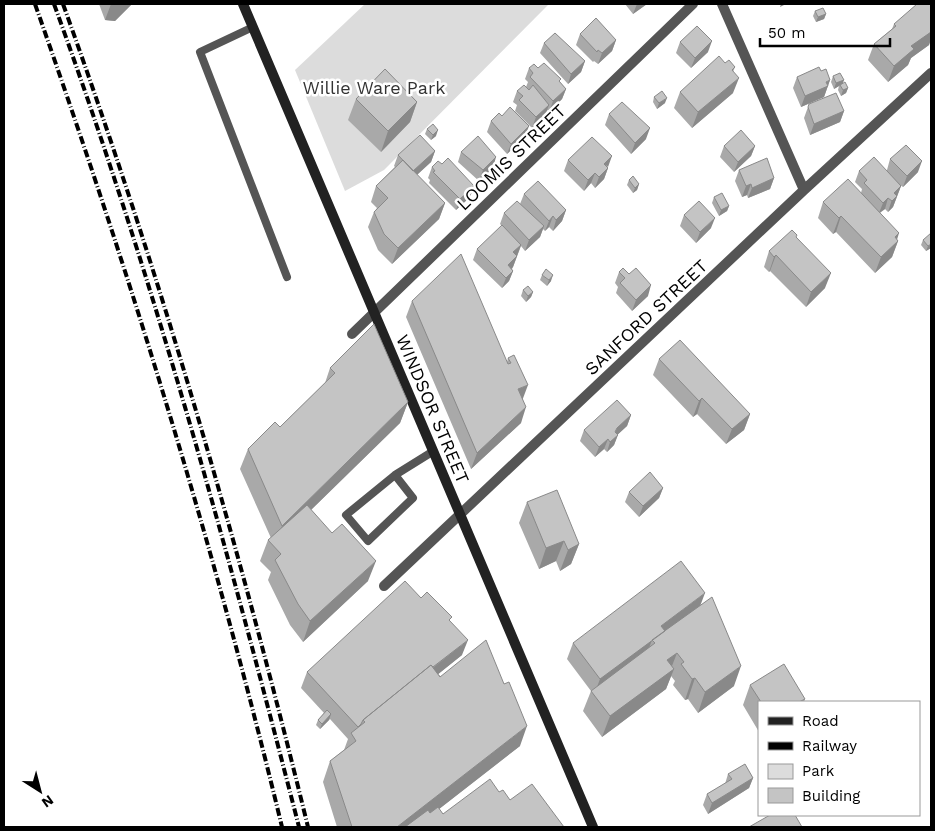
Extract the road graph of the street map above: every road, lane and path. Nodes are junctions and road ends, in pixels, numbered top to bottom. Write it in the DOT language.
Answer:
graph roads {
  1 [pos="243,4"];
  2 [pos="693,4"];
  3 [pos="722,4"];
  4 [pos="253,27"];
  5 [pos="931,73"];
  6 [pos="804,190"];
  7 [pos="287,277"];
  8 [pos="374,312"];
  9 [pos="352,334"];
  10 [pos="432,452"];
  11 [pos="395,474"];
  12 [pos="460,514"];
  13 [pos="384,586"];
  14 [pos="594,827"];
  1 -- 4 [label="main road, WINDSOR STREET"];
  2 -- 8 [label="street, LOOMIS STREET"];
  3 -- 6 [label="street"];
  4 -- 7 [label="lane"];
  4 -- 8 [label="main road, WINDSOR STREET"];
  5 -- 6 [label="street, SANFORD STREET"];
  6 -- 12 [label="street, SANFORD STREET"];
  8 -- 9 [label="street, LOOMIS STREET"];
  8 -- 10 [label="main road, WINDSOR STREET"];
  10 -- 11 [label="lane"];
  10 -- 12 [label="main road, WINDSOR STREET"];
  11 -- 11 [label="lane"];
  12 -- 13 [label="street, SANFORD STREET"];
  12 -- 14 [label="main road, WINDSOR STREET"];
}
